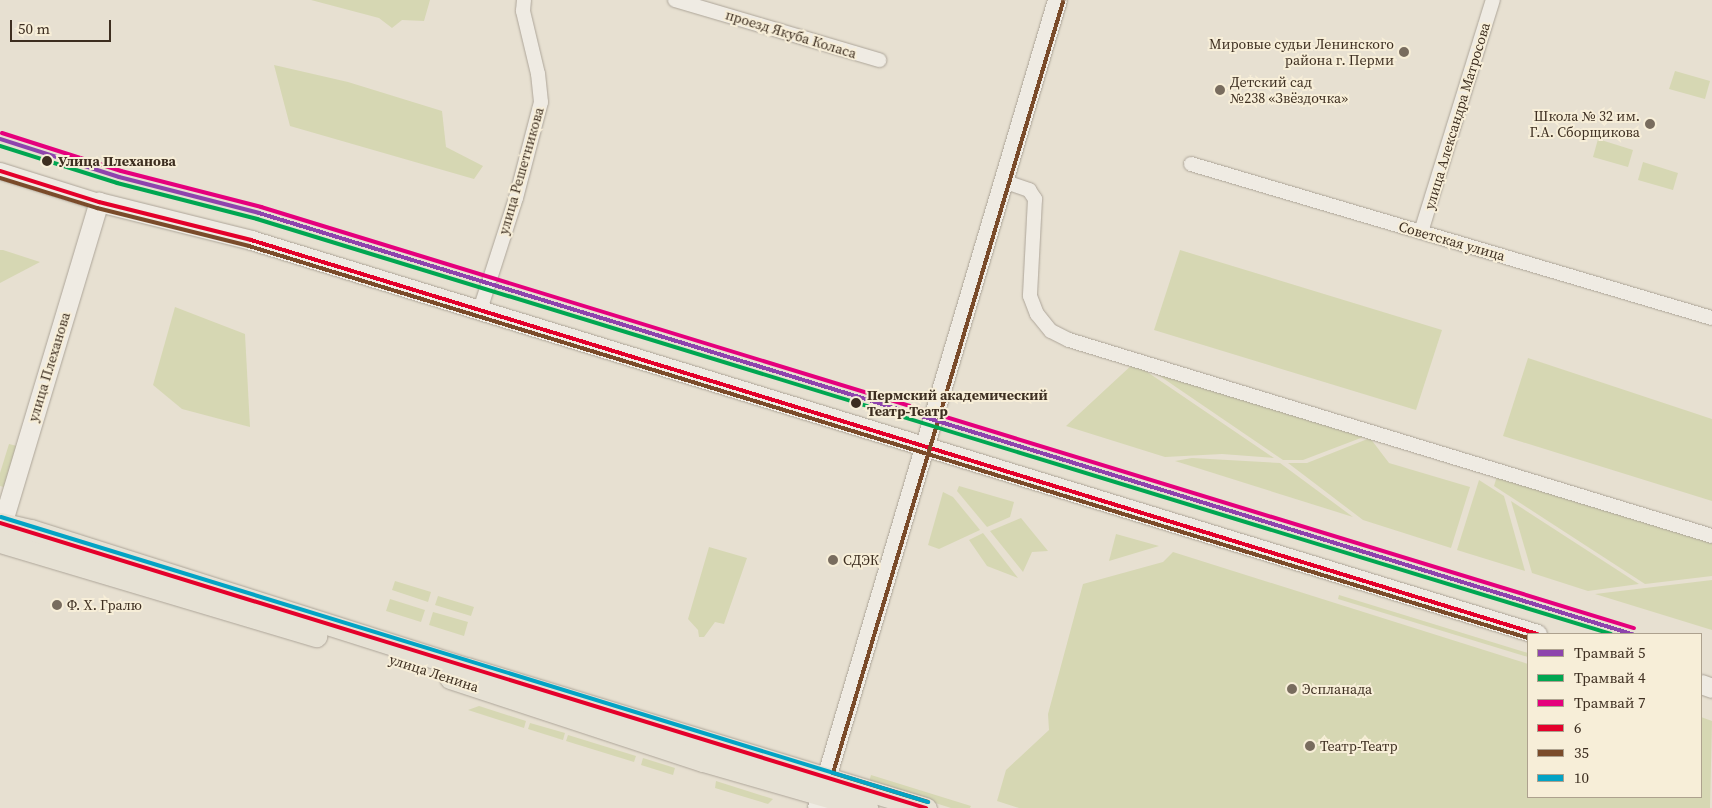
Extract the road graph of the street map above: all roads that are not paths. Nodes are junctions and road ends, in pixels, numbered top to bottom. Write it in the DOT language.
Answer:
graph roads {
  1 [pos="524,0"];
  2 [pos="675,0"];
  3 [pos="1057,0"];
  4 [pos="1493,0"];
  5 [pos="879,60"];
  6 [pos="1191,164"];
  7 [pos="0,171"];
  8 [pos="1003,181"];
  9 [pos="99,202"];
  10 [pos="1421,232"];
  11 [pos="480,310"];
  12 [pos="1712,318"];
  13 [pos="925,447"];
  14 [pos="1,530"];
  15 [pos="1712,536"];
  16 [pos="1534,633"];
  17 [pos="821,793"];
  18 [pos="867,808"];
  19 [pos="926,808"];
  1 -- 11 [label="street, улица Решетникова"];
  2 -- 5 [label="street, проезд Якуба Коласа"];
  3 -- 8 [label="main road"];
  4 -- 10 [label="street, улица Александра Матросова"];
  6 -- 10 [label="street, Советская улица"];
  7 -- 9 [label="street"];
  8 -- 13 [label="main road"];
  8 -- 15 [label="street"];
  9 -- 11 [label="main road"];
  9 -- 14 [label="main road, улица Плеханова"];
  10 -- 12 [label="street, Советская улица"];
  11 -- 13 [label="main road"];
  13 -- 16 [label="main road"];
  13 -- 17 [label="main road"];
  14 -- 17 [label="main road, улица Ленина"];
  17 -- 18 [label="main road, улица Ленина"];
  17 -- 19 [label="main road, улица Ленина"];
}
